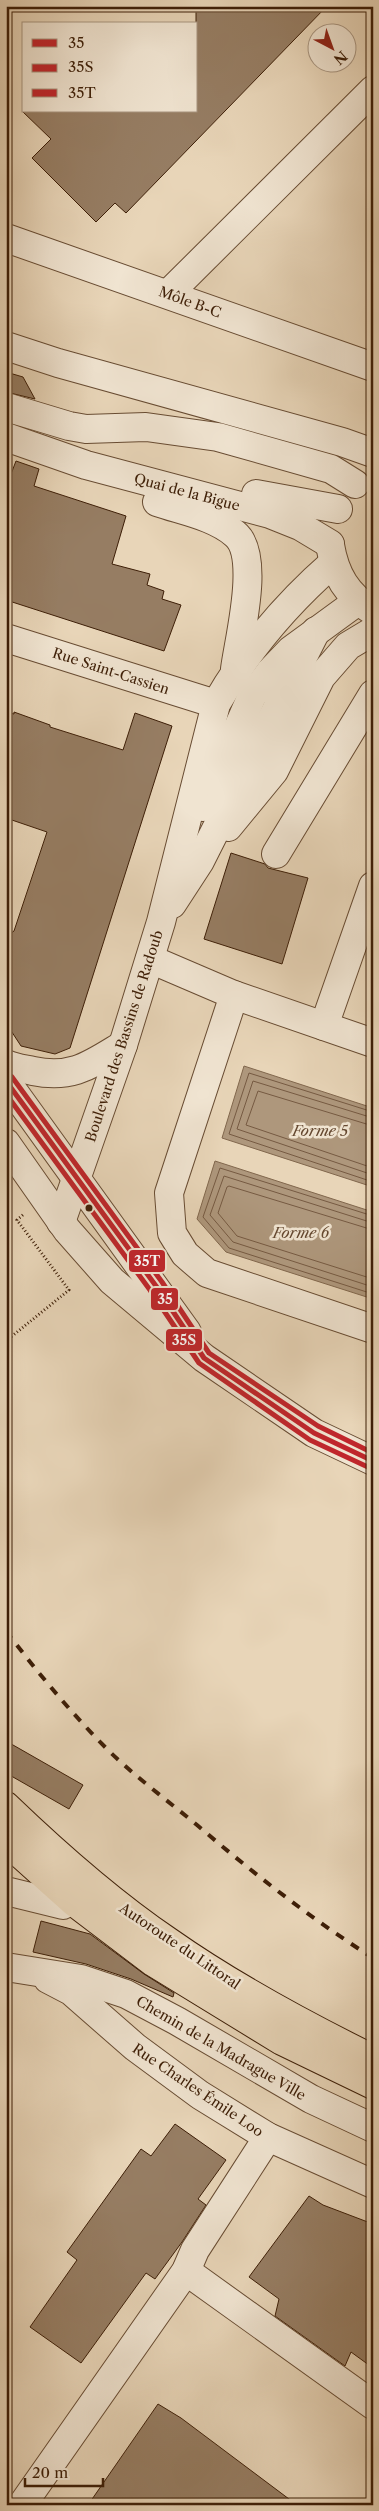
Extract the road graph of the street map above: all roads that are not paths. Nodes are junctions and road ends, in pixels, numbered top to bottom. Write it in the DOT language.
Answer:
graph roads {
  1 [pos="373,90"];
  2 [pos="6,238"];
  3 [pos="168,294"];
  4 [pos="6,346"];
  5 [pos="373,367"];
  6 [pos="6,407"];
  7 [pos="6,436"];
  8 [pos="40,448"];
  9 [pos="373,453"];
  10 [pos="86,465"];
  11 [pos="364,479"];
  12 [pos="338,509"];
  13 [pos="332,554"];
  14 [pos="365,606"];
  15 [pos="316,631"];
  16 [pos="373,631"];
  17 [pos="6,638"];
  18 [pos="348,646"];
  19 [pos="234,672"];
  20 [pos="294,675"];
  21 [pos="373,694"];
  22 [pos="216,704"];
  23 [pos="276,854"];
  24 [pos="200,861"];
  25 [pos="373,886"];
  26 [pos="161,922"];
  27 [pos="150,959"];
  28 [pos="234,995"];
  29 [pos="324,1026"];
  30 [pos="373,1044"];
  31 [pos="123,1045"];
  32 [pos="6,1064"];
  33 [pos="6,1081"];
  34 [pos="6,1143"];
  35 [pos="78,1179"];
  36 [pos="61,1222"];
  37 [pos="373,1329"];
  38 [pos="204,1358"];
  39 [pos="373,1461"];
  40 [pos="6,1806"];
  41 [pos="6,1841"];
  42 [pos="6,1890"];
  43 [pos="63,1905"];
  44 [pos="6,1967"];
  45 [pos="38,1973"];
  46 [pos="373,2059"];
  47 [pos="373,2085"];
  48 [pos="373,2128"];
  49 [pos="268,2137"];
  50 [pos="373,2184"];
  51 [pos="186,2271"];
  52 [pos="373,2405"];
  53 [pos="22,2505"];
  1 -- 3 [label="street"];
  2 -- 3 [label="street, Môle B-C"];
  3 -- 5 [label="street, Môle B-C"];
  4 -- 9 [label="street"];
  6 -- 11 [label="street"];
  7 -- 8 [label="street, Quai de la Bigue"];
  8 -- 10 [label="street, Quai de la Bigue"];
  8 -- 12 [label="street, Quai de la Bigue"];
  10 -- 13 [label="street, Quai de la Bigue"];
  10 -- 19 [label="street"];
  11 -- 12 [label="street"];
  12 -- 13 [label="street"];
  13 -- 14 [label="street"];
  13 -- 19 [label="street, Boulevard des Bassins de Radoub"];
  14 -- 15 [label="street, Boulevard des Bassins de Radoub"];
  15 -- 20 [label="street, Boulevard des Bassins de Radoub"];
  15 -- 24 [label="street, Boulevard des Bassins de Radoub"];
  16 -- 18 [label="street, Boulevard des Bassins de Radoub"];
  17 -- 22 [label="street, Rue Saint-Cassien"];
  18 -- 20 [label="street, Boulevard des Bassins de Radoub"];
  18 -- 24 [label="street, Boulevard des Bassins de Radoub"];
  19 -- 22 [label="street, Boulevard des Bassins de Radoub"];
  20 -- 24 [label="street, Boulevard des Bassins de Radoub"];
  21 -- 23 [label="street"];
  22 -- 26 [label="street, Boulevard des Bassins de Radoub"];
  24 -- 26 [label="street, Boulevard des Bassins de Radoub"];
  25 -- 29 [label="street"];
  26 -- 27 [label="street, Boulevard des Bassins de Radoub"];
  27 -- 28 [label="street"];
  27 -- 31 [label="street, Boulevard des Bassins de Radoub"];
  28 -- 29 [label="street"];
  28 -- 37 [label="street"];
  29 -- 30 [label="street"];
  31 -- 32 [label="street"];
  31 -- 35 [label="street, Boulevard des Bassins de Radoub"];
  33 -- 35 [label="street"];
  34 -- 36 [label="street"];
  35 -- 36 [label="street, Boulevard des Bassins de Radoub"];
  35 -- 38 [label="street"];
  36 -- 38 [label="street"];
  38 -- 39 [label="street"];
  40 -- 46 [label="highway, Autoroute du Littoral"];
  41 -- 47 [label="highway, Autoroute du Littoral"];
  42 -- 43 [label="street"];
  44 -- 45 [label="street, Chemin de la Madrague Ville"];
  45 -- 48 [label="street, Chemin de la Madrague Ville"];
  45 -- 49 [label="street, Rue Charles Émile Loo"];
  49 -- 50 [label="street, Rue Charles Émile Loo"];
  49 -- 51 [label="street"];
  51 -- 52 [label="street"];
  51 -- 53 [label="street"];
}
